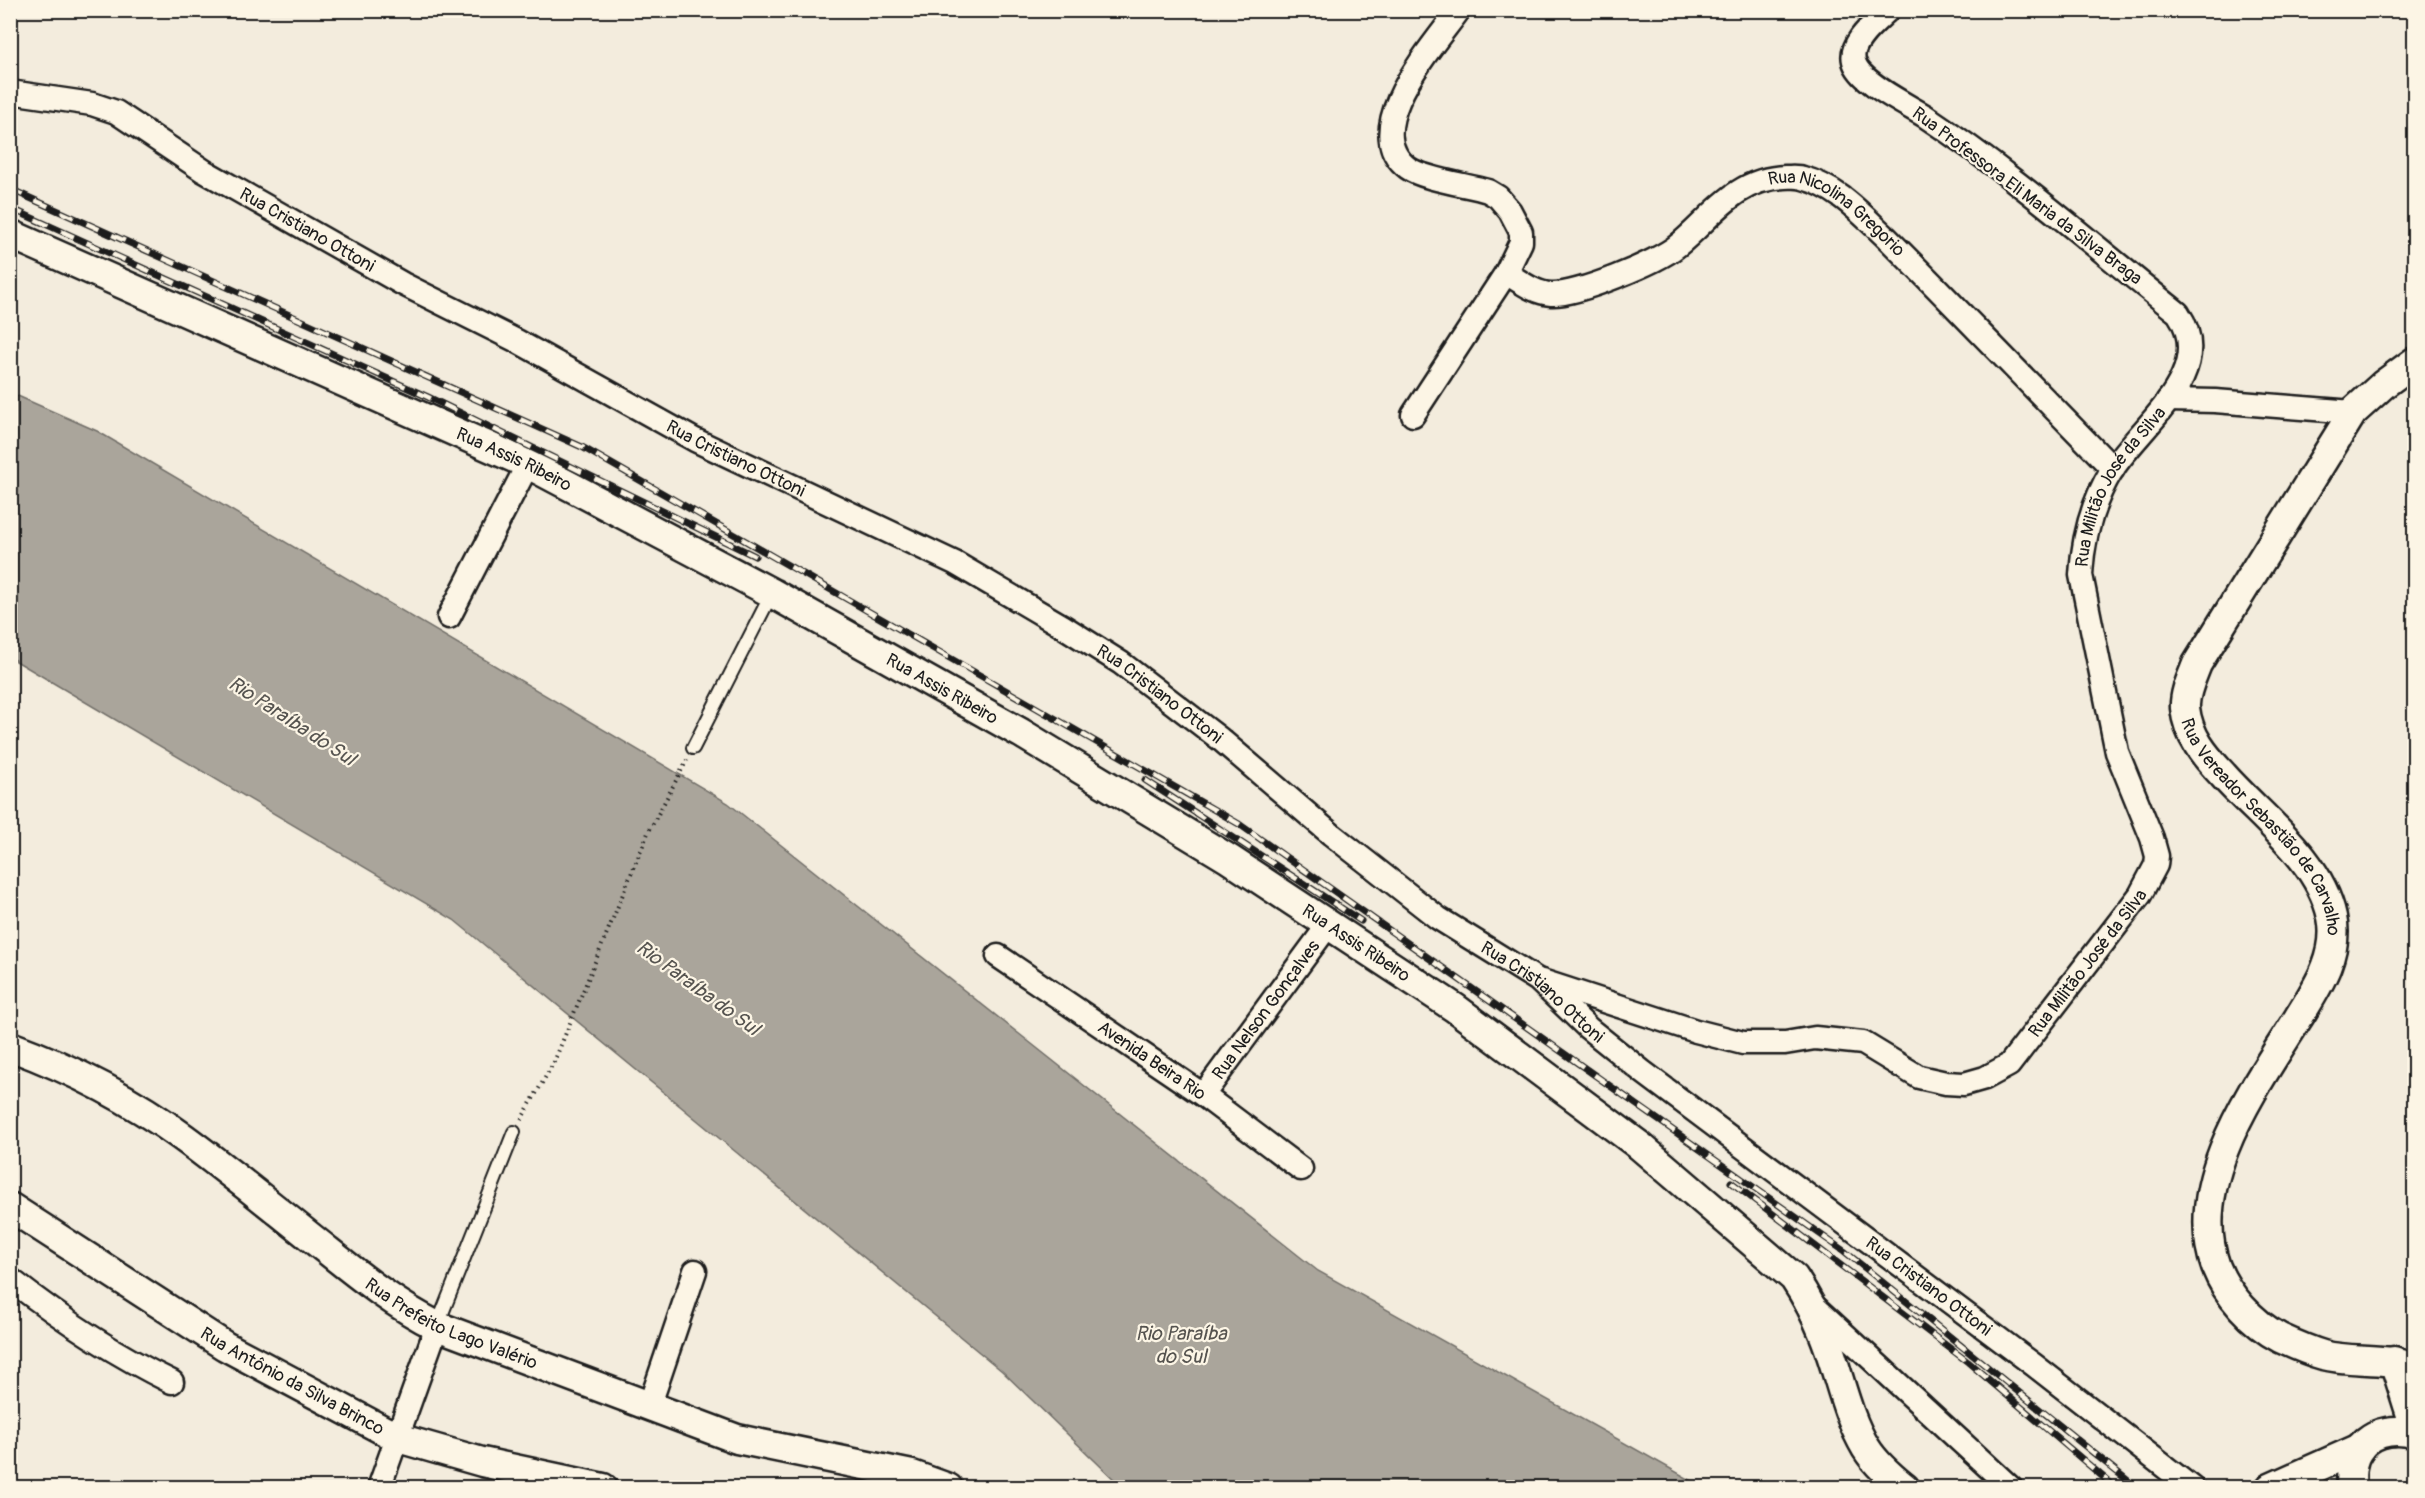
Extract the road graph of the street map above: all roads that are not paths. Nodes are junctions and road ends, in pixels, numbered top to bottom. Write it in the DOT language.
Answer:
graph roads {
  1 [pos="1459,10"];
  2 [pos="1888,10"];
  3 [pos="10,92"];
  4 [pos="10,234"];
  5 [pos="1506,273"];
  6 [pos="2415,362"];
  7 [pos="2168,400"];
  8 [pos="2353,412"];
  9 [pos="1413,415"];
  10 [pos="528,464"];
  11 [pos="2113,469"];
  12 [pos="772,593"];
  13 [pos="449,617"];
  14 [pos="693,748"];
  15 [pos="1329,924"];
  16 [pos="998,956"];
  17 [pos="1538,980"];
  18 [pos="10,1046"];
  19 [pos="1203,1095"];
  20 [pos="514,1132"];
  21 [pos="1301,1169"];
  22 [pos="10,1207"];
  23 [pos="695,1271"];
  24 [pos="10,1279"];
  25 [pos="1801,1289"];
  26 [pos="437,1326"];
  27 [pos="2404,1365"];
  28 [pos="172,1382"];
  29 [pos="648,1407"];
  30 [pos="2410,1424"];
  31 [pos="398,1438"];
  32 [pos="2360,1448"];
  33 [pos="379,1488"];
  34 [pos="603,1488"];
  35 [pos="948,1488"];
  36 [pos="1905,1488"];
  37 [pos="2011,1488"];
  38 [pos="2192,1488"];
  39 [pos="2270,1488"];
  40 [pos="2352,1488"];
  1 -- 5 [label="street"];
  2 -- 7 [label="street, Rua Professora Eli Maria da Silva Braga"];
  3 -- 17 [label="street, Rua Cristiano Ottoni"];
  4 -- 10 [label="street, Rua Assis Ribeiro"];
  5 -- 9 [label="street"];
  5 -- 11 [label="street, Rua Nicolina Gregorio"];
  6 -- 8 [label="street, Rua Vereador Sebastião de Carvalho"];
  7 -- 8 [label="street"];
  7 -- 11 [label="street, Rua Militão José da Silva"];
  8 -- 27 [label="street, Rua Vereador Sebastião de Carvalho"];
  10 -- 12 [label="street, Rua Assis Ribeiro"];
  10 -- 13 [label="street"];
  11 -- 17 [label="street, Rua Militão José da Silva"];
  12 -- 14 [label="lane"];
  12 -- 15 [label="street, Rua Assis Ribeiro"];
  15 -- 19 [label="street, Rua Nelson Gonçalves"];
  15 -- 25 [label="street, Rua Assis Ribeiro"];
  16 -- 19 [label="street, Avenida Beira Rio"];
  17 -- 38 [label="street, Rua Cristiano Ottoni"];
  18 -- 26 [label="street, Rua Prefeito Lago Valério"];
  19 -- 21 [label="street, Avenida Beira Rio"];
  20 -- 26 [label="lane"];
  22 -- 31 [label="street, Rua Antônio da Silva Brinco"];
  23 -- 29 [label="street"];
  24 -- 28 [label="street"];
  25 -- 36 [label="street"];
  25 -- 37 [label="street"];
  26 -- 29 [label="street, Rua Prefeito Lago Valério"];
  26 -- 31 [label="street"];
  27 -- 30 [label="street"];
  29 -- 35 [label="street, Rua Prefeito Lago Valério"];
  30 -- 32 [label="street"];
  31 -- 33 [label="street"];
  31 -- 34 [label="street, Rua Antônio da Silva Brinco"];
  32 -- 39 [label="street"];
  32 -- 40 [label="street"];
}
